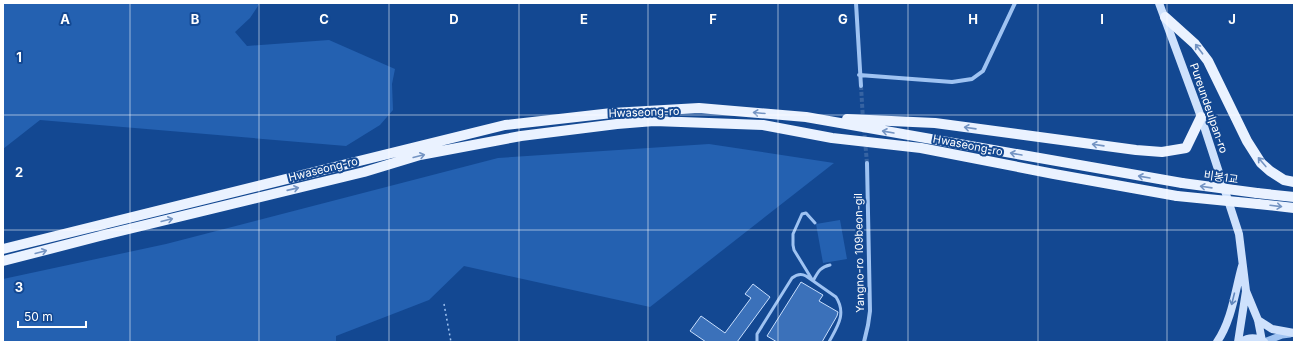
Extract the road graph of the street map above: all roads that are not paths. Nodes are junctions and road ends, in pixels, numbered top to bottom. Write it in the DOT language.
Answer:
graph roads {
  1 [pos="856,3"];
  2 [pos="1015,3"];
  3 [pos="1159,3"];
  4 [pos="1165,17"];
  5 [pos="859,75"];
  6 [pos="861,86"];
  7 [pos="806,117"];
  8 [pos="1201,117"];
  9 [pos="867,163"];
  10 [pos="1294,182"];
  11 [pos="1182,183"];
  12 [pos="1294,197"];
  13 [pos="1258,198"];
  14 [pos="1294,208"];
  15 [pos="815,223"];
  16 [pos="3,249"];
  17 [pos="3,261"];
  18 [pos="1243,261"];
  19 [pos="830,265"];
  20 [pos="813,281"];
  21 [pos="1246,292"];
  22 [pos="1258,320"];
  23 [pos="1294,333"];
  24 [pos="757,342"];
  25 [pos="829,342"];
  26 [pos="864,342"];
  27 [pos="1217,342"];
  28 [pos="1239,342"];
  29 [pos="1264,342"];
  1 -- 5 [label="street"];
  2 -- 5 [label="street"];
  3 -- 4 [label="main road, Pureundeulpan-ro"];
  4 -- 8 [label="main road, Pureundeulpan-ro"];
  10 -- 4 [label="main road, one-way"];
  5 -- 6 [label="street"];
  8 -- 7 [label="main road, one-way"];
  11 -- 7 [label="main road, Hwaseong-ro, one-way"];
  7 -- 16 [label="main road, Hwaseong-ro, one-way"];
  8 -- 18 [label="main road, Pureundeulpan-ro"];
  9 -- 26 [label="street, Yangno-ro 109beon-gil"];
  13 -- 11 [label="main road, 비봉1교, one-way, bridge"];
  12 -- 13 [label="main road, Hwaseong-ro"];
  13 -- 14 [label="main road, Hwaseong-ro, one-way"];
  17 -- 13 [label="main road, Hwaseong-ro, one-way, bridge"];
  15 -- 20 [label="lane"];
  18 -- 21 [label="main road, Pureundeulpan-ro"];
  18 -- 27 [label="main road, one-way"];
  19 -- 20 [label="lane"];
  20 -- 24 [label="lane"];
  20 -- 25 [label="lane"];
  21 -- 22 [label="main road, Pureundeulpan-ro"];
  21 -- 28 [label="main road, Pureundeulpan-ro"];
  22 -- 23 [label="main road"];
  22 -- 29 [label="main road, Pureundeulpan-ro"];
  23 -- 29 [label="street"];
  28 -- 29 [label="main road"];
}
